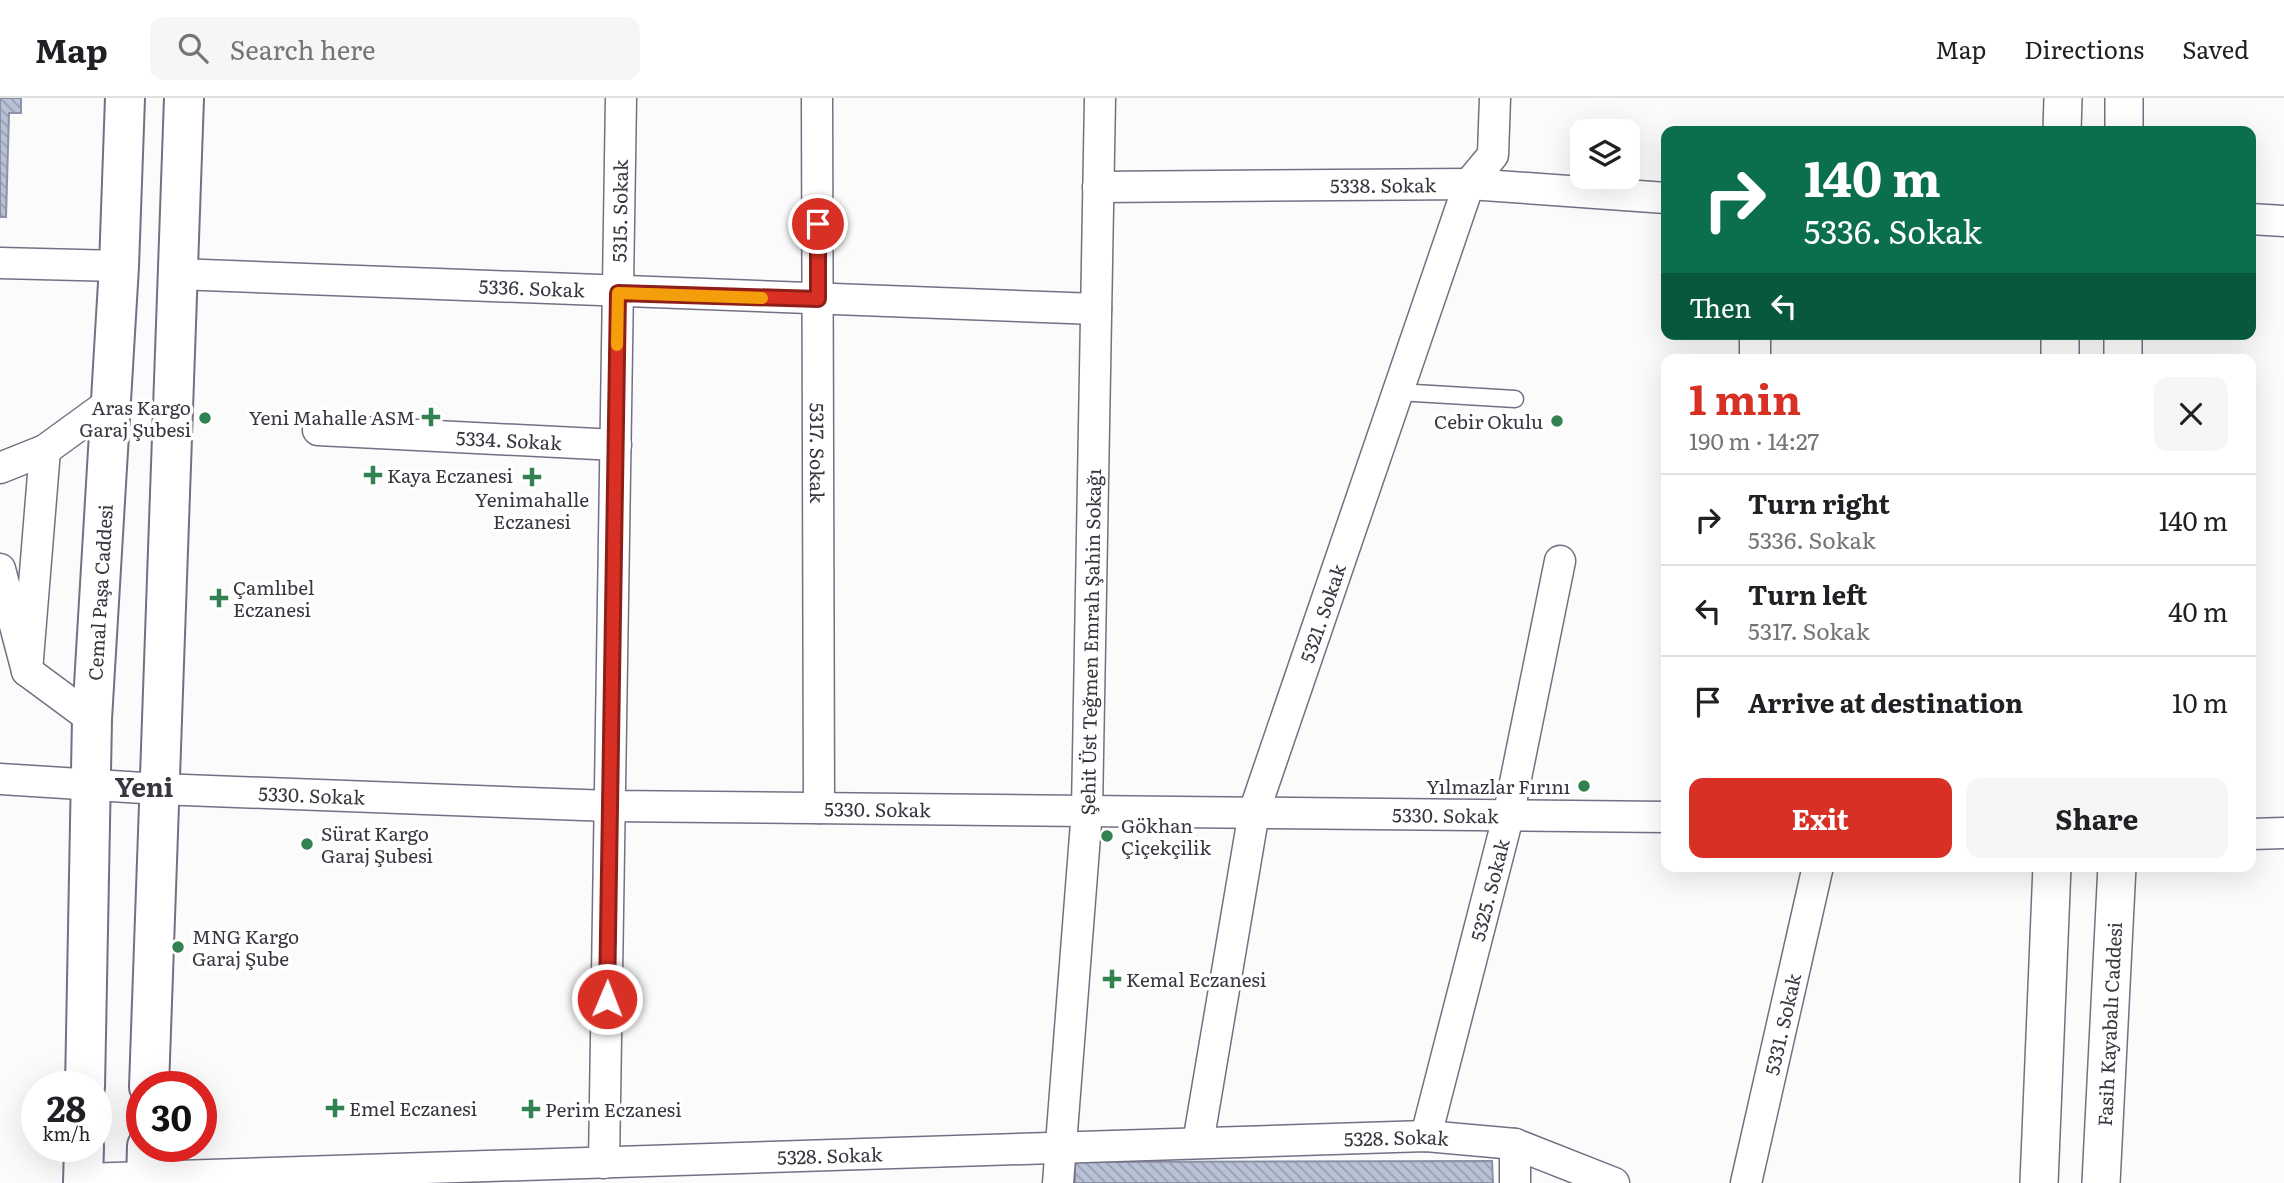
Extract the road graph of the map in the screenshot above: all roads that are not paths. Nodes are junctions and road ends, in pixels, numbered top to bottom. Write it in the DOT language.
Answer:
graph roads {
  1 [pos="125,98"];
  2 [pos="184,98"];
  3 [pos="621,98"];
  4 [pos="817,98"];
  5 [pos="1100,98"];
  6 [pos="1495,98"];
  7 [pos="2063,98"];
  8 [pos="2124,98"];
  9 [pos="2062,126"];
  10 [pos="2124,126"];
  11 [pos="1469,184"];
  12 [pos="1098,187"];
  13 [pos="1661,198"];
  14 [pos="2256,219"];
  15 [pos="2284,221"];
  16 [pos="0,263"];
  17 [pos="119,266"];
  18 [pos="177,274"];
  19 [pos="618,293"];
  20 [pos="818,299"];
  21 [pos="1096,309"];
  22 [pos="1398,392"];
  23 [pos="1515,399"];
  24 [pos="111,402"];
  25 [pos="318,430"];
  26 [pos="616,444"];
  27 [pos="45,450"];
  28 [pos="0,468"];
  29 [pos="1560,561"];
  30 [pos="0,569"];
  31 [pos="27,671"];
  32 [pos="92,719"];
  33 [pos="0,779"];
  34 [pos="91,784"];
  35 [pos="159,789"];
  36 [pos="610,806"];
  37 [pos="820,808"];
  38 [pos="1087,810"];
  39 [pos="1254,812"];
  40 [pos="1508,817"];
  41 [pos="1661,817"];
  42 [pos="2284,833"];
  43 [pos="2256,834"];
  44 [pos="1817,872"];
  45 [pos="2052,872"];
  46 [pos="2117,872"];
  47 [pos="85,1071"];
  48 [pos="150,1071"];
  49 [pos="1426,1136"];
  50 [pos="1198,1143"];
  51 [pos="1515,1144"];
  52 [pos="1060,1147"];
  53 [pos="604,1163"];
  54 [pos="83,1169"];
  55 [pos="147,1169"];
  56 [pos="476,1175"];
  57 [pos="1058,1183"];
  58 [pos="1515,1183"];
  59 [pos="1614,1183"];
  60 [pos="1746,1183"];
  61 [pos="2039,1183"];
  62 [pos="2101,1183"];
  1 -- 17 [label="main road, Cemal Paşa Caddesi"];
  2 -- 18 [label="main road"];
  3 -- 19 [label="street, 5315. Sokak"];
  4 -- 20 [label="street, 5317. Sokak"];
  5 -- 12 [label="street, Şehit Üst Teğmen Emrah Şahin Sokağı"];
  6 -- 11 [label="street, 5321. Sokak"];
  7 -- 9 [label="street"];
  8 -- 10 [label="street"];
  11 -- 12 [label="street, 5338. Sokak"];
  11 -- 13 [label="street, 5338. Sokak"];
  11 -- 22 [label="street, 5321. Sokak"];
  12 -- 21 [label="street, Şehit Üst Teğmen Emrah Şahin Sokağı"];
  14 -- 15 [label="street"];
  16 -- 17 [label="street"];
  17 -- 24 [label="main road, Cemal Paşa Caddesi"];
  18 -- 19 [label="street, 5336. Sokak"];
  18 -- 35 [label="main road"];
  19 -- 20 [label="street, 5336. Sokak"];
  19 -- 26 [label="street, 5315. Sokak"];
  20 -- 21 [label="street, 5336. Sokak"];
  20 -- 37 [label="street, 5317. Sokak"];
  21 -- 38 [label="street, Şehit Üst Teğmen Emrah Şahin Sokağı"];
  22 -- 23 [label="lane"];
  22 -- 39 [label="street, 5321. Sokak"];
  24 -- 27 [label="street"];
  24 -- 32 [label="main road, Cemal Paşa Caddesi"];
  25 -- 26 [label="street, 5334. Sokak"];
  26 -- 36 [label="street, 5315. Sokak"];
  27 -- 28 [label="street"];
  27 -- 31 [label="street"];
  29 -- 40 [label="street, 5325. Sokak"];
  30 -- 31 [label="street"];
  31 -- 32 [label="street"];
  32 -- 34 [label="main road, Cemal Paşa Caddesi"];
  33 -- 34 [label="street, 5330. Sokak"];
  34 -- 35 [label="street, 5330. Sokak"];
  34 -- 47 [label="main road, Cemal Paşa Caddesi"];
  35 -- 36 [label="street, 5330. Sokak"];
  35 -- 48 [label="main road"];
  36 -- 37 [label="street, 5330. Sokak"];
  36 -- 53 [label="street, 5315. Sokak"];
  37 -- 38 [label="street, 5330. Sokak"];
  38 -- 39 [label="street, 5330. Sokak"];
  38 -- 52 [label="street, Şehit Üst Teğmen Emrah Şahin Sokağı"];
  39 -- 40 [label="street, 5330. Sokak"];
  39 -- 50 [label="street, 5321. Sokak"];
  40 -- 41 [label="street, 5330. Sokak"];
  40 -- 49 [label="street, 5325. Sokak"];
  42 -- 43 [label="street"];
  44 -- 60 [label="street, 5331. Sokak"];
  45 -- 61 [label="street"];
  46 -- 62 [label="street, Fasih Kayabalı Caddesi"];
  49 -- 50 [label="street, 5328. Sokak"];
  49 -- 51 [label="street, 5328. Sokak"];
  50 -- 52 [label="street, 5328. Sokak"];
  51 -- 58 [label="street"];
  51 -- 59 [label="street, 5328. Sokak"];
  52 -- 53 [label="street, 5328. Sokak"];
  52 -- 57 [label="street, Şehit Üst Teğmen Emrah Şahin Sokağı"];
  53 -- 56 [label="street, 5328. Sokak"];
  54 -- 55 [label="street, 5328. Sokak"];
  55 -- 56 [label="street, 5328. Sokak"];
}
